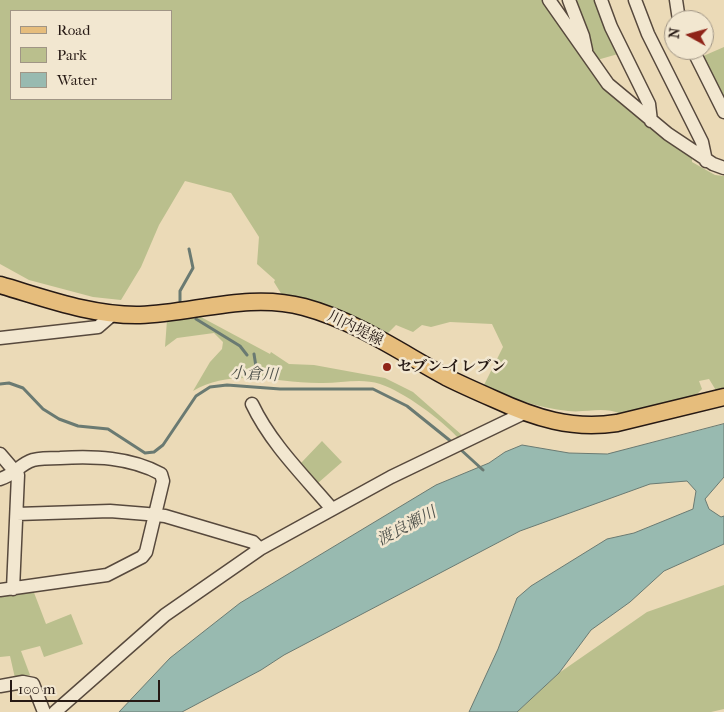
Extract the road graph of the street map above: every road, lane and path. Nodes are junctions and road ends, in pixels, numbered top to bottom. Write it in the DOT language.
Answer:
graph roads {
  1 [pos="549,0"];
  2 [pos="569,0"];
  3 [pos="601,0"];
  4 [pos="635,0"];
  5 [pos="586,55"];
  6 [pos="698,60"];
  7 [pos="724,112"];
  8 [pos="652,121"];
  9 [pos="706,160"];
  10 [pos="724,168"];
  11 [pos="0,285"];
  12 [pos="113,314"];
  13 [pos="0,338"];
  14 [pos="724,397"];
  15 [pos="252,404"];
  16 [pos="524,413"];
  17 [pos="0,454"];
  18 [pos="17,472"];
  19 [pos="0,479"];
  20 [pos="332,509"];
  21 [pos="17,514"];
  22 [pos="156,515"];
  23 [pos="260,549"];
  24 [pos="13,589"];
  25 [pos="0,590"];
  26 [pos="0,686"];
  27 [pos="44,712"];
  28 [pos="55,712"];
  1 -- 5 [label="street"];
  2 -- 5 [label="street"];
  3 -- 8 [label="street"];
  4 -- 9 [label="street"];
  5 -- 8 [label="street"];
  6 -- 7 [label="street"];
  8 -- 9 [label="street"];
  9 -- 10 [label="street"];
  11 -- 12 [label="main road, 川内堤線"];
  12 -- 13 [label="street"];
  12 -- 16 [label="main road, 川内堤線"];
  14 -- 16 [label="main road, 川内堤線"];
  15 -- 20 [label="street"];
  16 -- 20 [label="street"];
  17 -- 18 [label="street"];
  18 -- 19 [label="street"];
  18 -- 21 [label="street"];
  18 -- 22 [label="street"];
  20 -- 23 [label="street"];
  21 -- 22 [label="street"];
  21 -- 24 [label="street"];
  22 -- 23 [label="street"];
  22 -- 24 [label="street"];
  23 -- 28 [label="street"];
  24 -- 25 [label="street"];
  26 -- 27 [label="street"];
}
